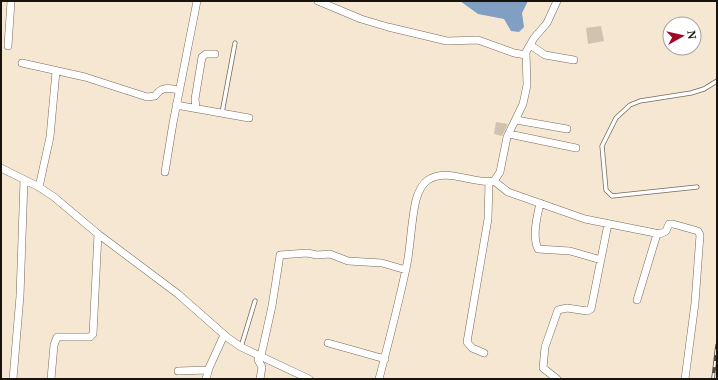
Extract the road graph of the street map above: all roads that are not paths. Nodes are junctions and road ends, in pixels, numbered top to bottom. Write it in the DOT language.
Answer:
graph roads {
  1 [pos="11,1"];
  2 [pos="197,1"];
  3 [pos="318,1"];
  4 [pos="557,1"];
  5 [pos="236,43"];
  6 [pos="530,45"];
  7 [pos="8,46"];
  8 [pos="215,54"];
  9 [pos="526,55"];
  10 [pos="574,60"];
  11 [pos="22,63"];
  12 [pos="56,71"];
  13 [pos="717,81"];
  14 [pos="179,90"];
  15 [pos="176,104"];
  16 [pos="196,108"];
  17 [pos="222,113"];
  18 [pos="249,118"];
  19 [pos="516,120"];
  20 [pos="567,129"];
  21 [pos="509,134"];
  22 [pos="576,148"];
  23 [pos="1,168"];
  24 [pos="165,172"];
  25 [pos="24,180"];
  26 [pos="491,182"];
  27 [pos="38,187"];
  28 [pos="697,187"];
  29 [pos="540,203"];
  30 [pos="608,224"];
  31 [pos="98,234"];
  32 [pos="657,234"];
  33 [pos="601,260"];
  34 [pos="406,270"];
  35 [pos="637,300"];
  36 [pos="255,301"];
  37 [pos="224,335"];
  38 [pos="328,343"];
  39 [pos="241,347"];
  40 [pos="484,353"];
  41 [pos="260,356"];
  42 [pos="384,359"];
  43 [pos="208,370"];
  44 [pos="178,371"];
  45 [pos="13,379"];
  46 [pos="51,379"];
  47 [pos="206,379"];
  48 [pos="260,379"];
  49 [pos="309,379"];
  50 [pos="379,379"];
  51 [pos="557,379"];
  52 [pos="684,379"];
  1 -- 7 [label="street"];
  2 -- 14 [label="street"];
  3 -- 9 [label="street"];
  4 -- 6 [label="street"];
  5 -- 17 [label="lane"];
  6 -- 9 [label="street"];
  6 -- 10 [label="street"];
  8 -- 16 [label="street"];
  9 -- 19 [label="street"];
  11 -- 12 [label="street"];
  12 -- 14 [label="street"];
  12 -- 27 [label="street"];
  13 -- 28 [label="lane"];
  14 -- 15 [label="street"];
  15 -- 16 [label="street"];
  15 -- 24 [label="street"];
  16 -- 17 [label="street"];
  17 -- 18 [label="street"];
  19 -- 20 [label="street"];
  19 -- 21 [label="street"];
  21 -- 22 [label="street"];
  21 -- 26 [label="street"];
  23 -- 25 [label="street"];
  25 -- 27 [label="street"];
  25 -- 45 [label="street"];
  26 -- 29 [label="street"];
  26 -- 34 [label="street"];
  26 -- 40 [label="street"];
  27 -- 31 [label="street"];
  29 -- 30 [label="street"];
  29 -- 33 [label="street"];
  30 -- 32 [label="street"];
  30 -- 33 [label="street"];
  31 -- 37 [label="street"];
  31 -- 46 [label="street"];
  32 -- 35 [label="street"];
  32 -- 52 [label="street"];
  33 -- 51 [label="street"];
  34 -- 41 [label="street"];
  34 -- 42 [label="street"];
  36 -- 39 [label="lane"];
  37 -- 39 [label="street"];
  37 -- 43 [label="street"];
  38 -- 42 [label="street"];
  39 -- 41 [label="street"];
  41 -- 48 [label="street"];
  41 -- 49 [label="street"];
  42 -- 50 [label="street"];
  43 -- 44 [label="street"];
  43 -- 47 [label="street"];
}
